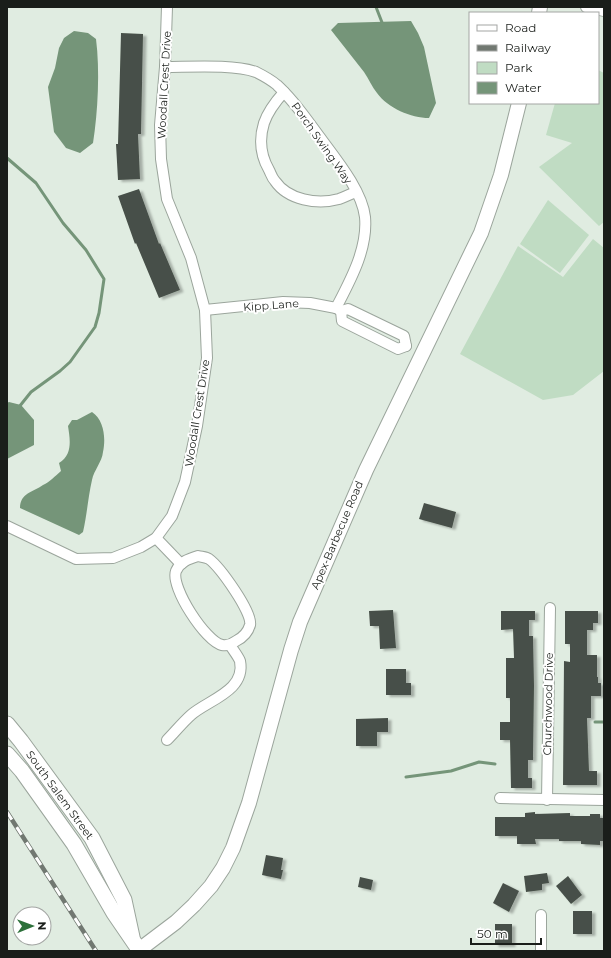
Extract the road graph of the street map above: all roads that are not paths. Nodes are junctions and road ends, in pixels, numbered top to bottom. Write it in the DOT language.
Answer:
graph roads {
  1 [pos="167,7"];
  2 [pos="586,7"];
  3 [pos="604,11"];
  4 [pos="165,67"];
  5 [pos="284,92"];
  6 [pos="519,104"];
  7 [pos="356,192"];
  8 [pos="205,310"];
  9 [pos="338,310"];
  10 [pos="423,352"];
  11 [pos="7,526"];
  12 [pos="156,538"];
  13 [pos="181,564"];
  14 [pos="550,608"];
  15 [pos="230,645"];
  16 [pos="7,724"];
  17 [pos="167,740"];
  18 [pos="7,754"];
  19 [pos="500,798"];
  20 [pos="547,800"];
  21 [pos="604,800"];
  22 [pos="541,915"];
  23 [pos="136,945"];
  24 [pos="541,951"];
  1 -- 4 [label="street, Woodall Crest Drive"];
  2 -- 3 [label="street"];
  4 -- 5 [label="street, Porch Swing Way"];
  4 -- 8 [label="street, Woodall Crest Drive"];
  5 -- 7 [label="street, Porch Swing Way"];
  5 -- 7 [label="street"];
  6 -- 10 [label="street, Apex-Barbecue Road"];
  7 -- 9 [label="street, Porch Swing Way"];
  8 -- 9 [label="street, Kipp Lane"];
  8 -- 12 [label="street, Woodall Crest Drive"];
  9 -- 10 [label="street"];
  10 -- 23 [label="street, Apex-Barbecue Road"];
  11 -- 12 [label="street, Woodall Crest Drive"];
  12 -- 13 [label="street"];
  13 -- 15 [label="street"];
  13 -- 15 [label="street"];
  14 -- 20 [label="street, Churchwood Drive"];
  15 -- 17 [label="street"];
  16 -- 23 [label="main road, South Salem Street"];
  18 -- 23 [label="main road, South Salem Street"];
  19 -- 20 [label="street"];
  20 -- 21 [label="street"];
  22 -- 24 [label="street"];
}
